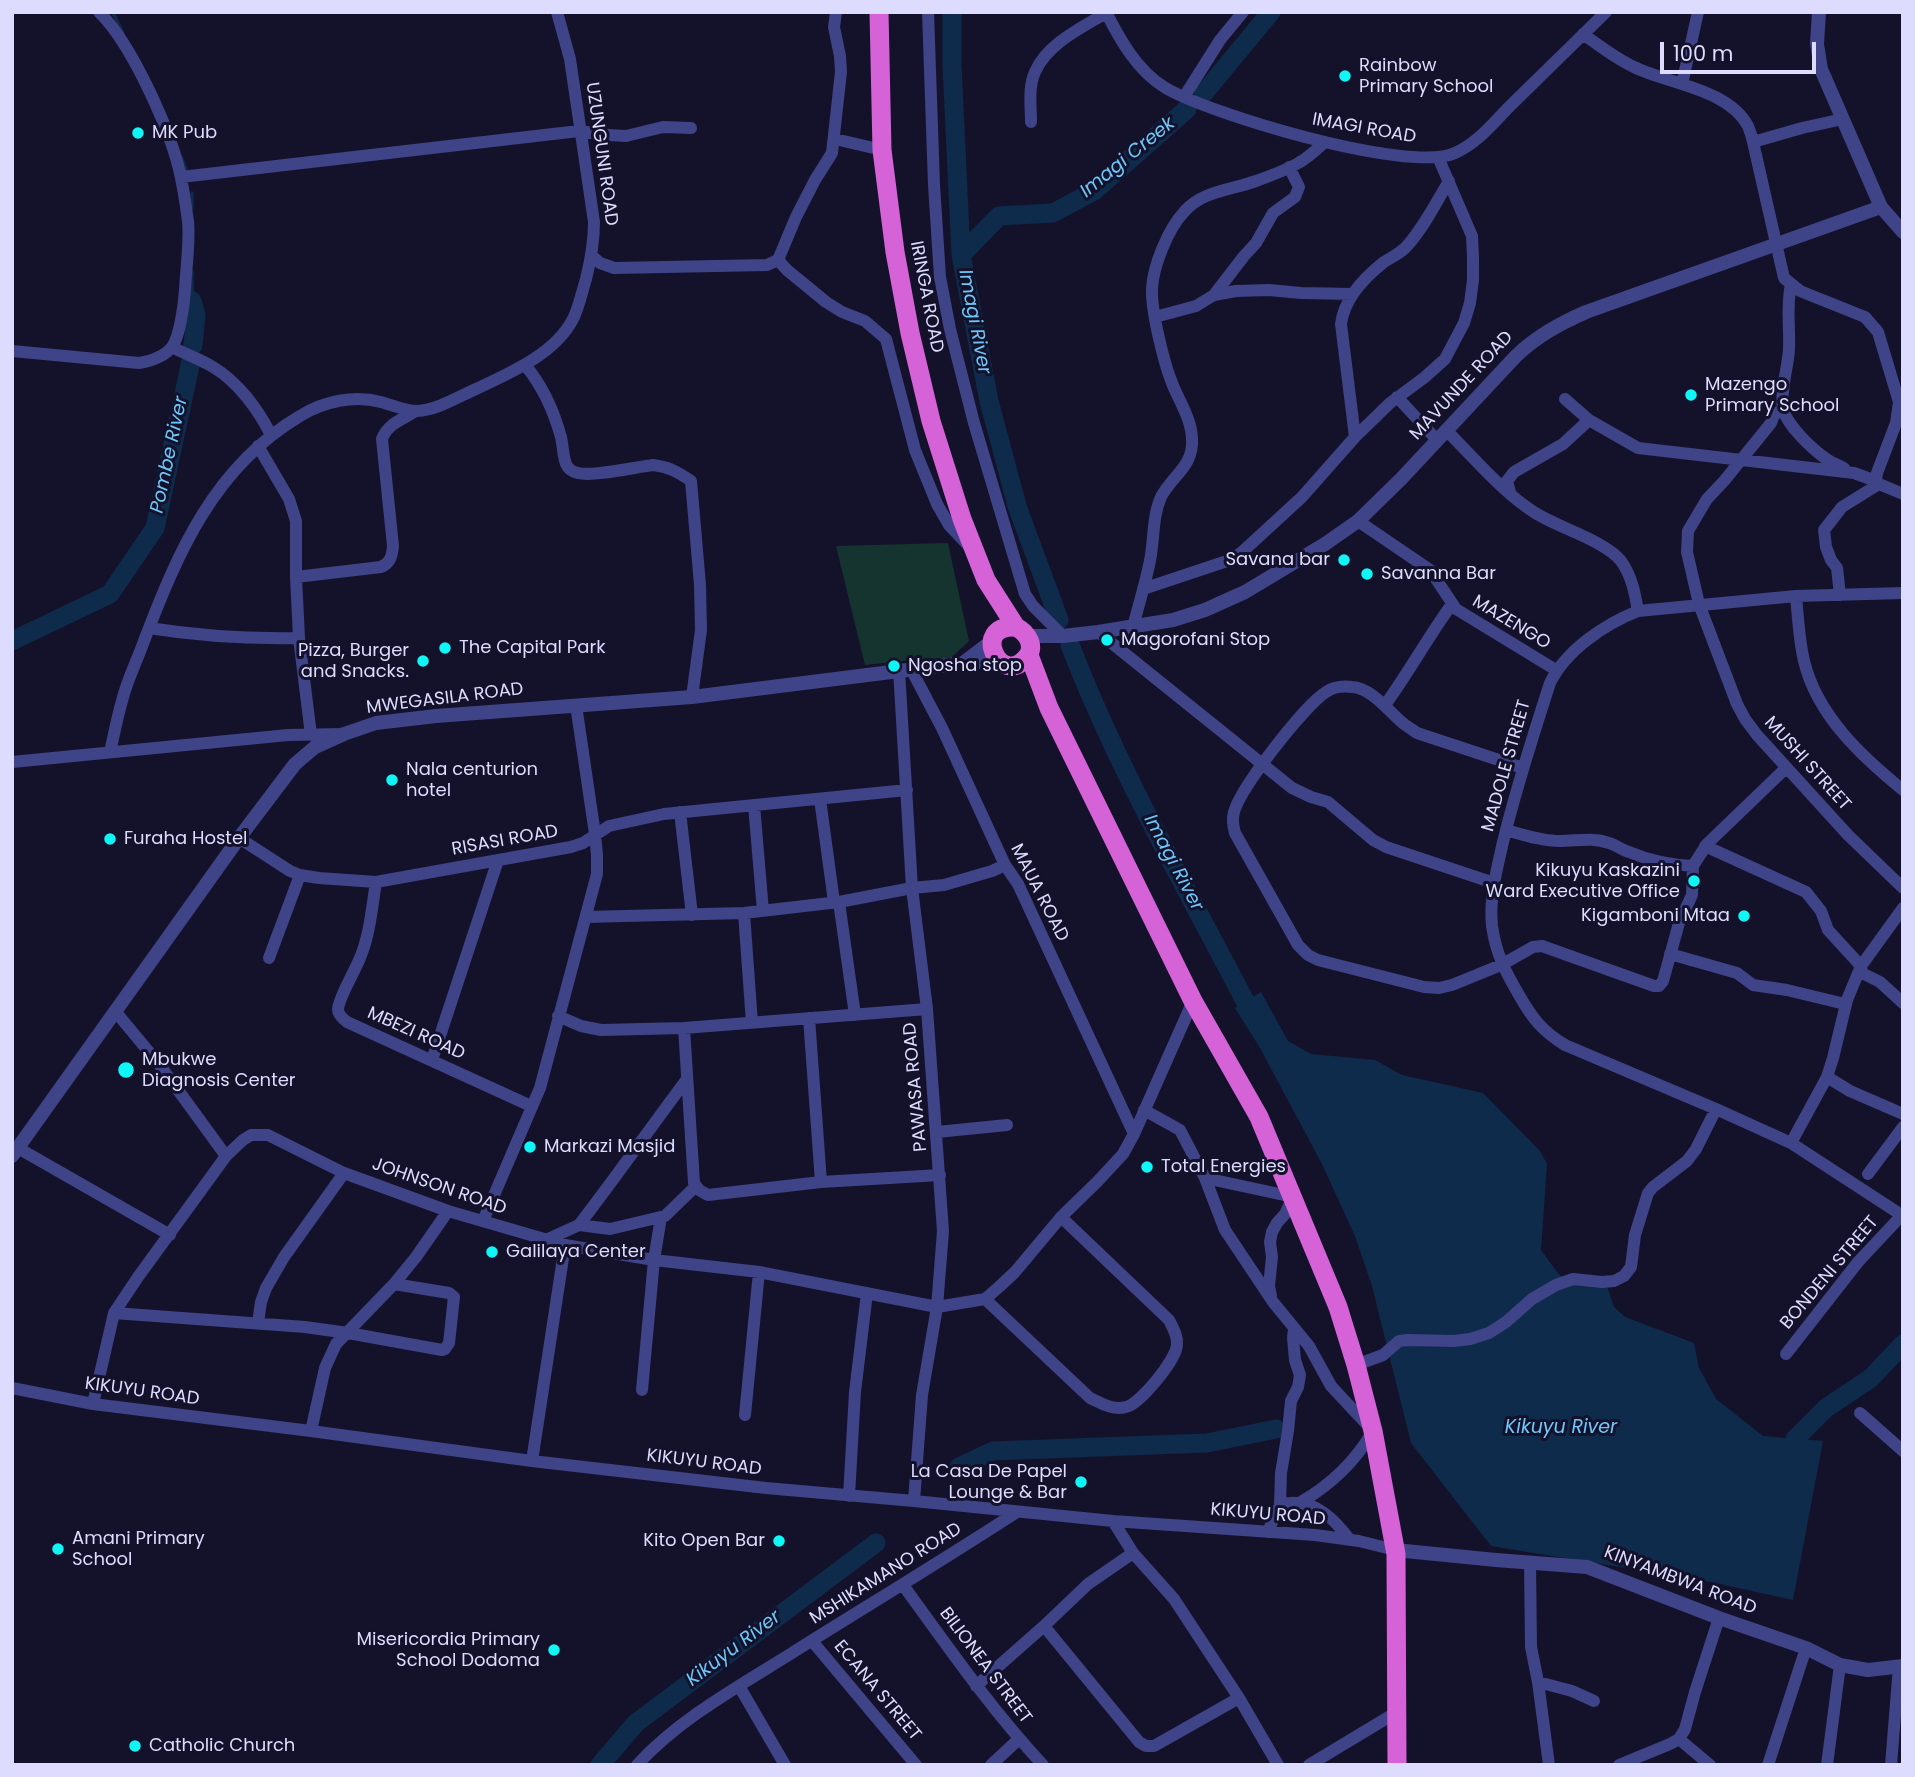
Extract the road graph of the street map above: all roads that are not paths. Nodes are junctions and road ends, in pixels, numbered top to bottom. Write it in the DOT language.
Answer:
graph roads {
  1 [pos="99,12"];
  2 [pos="557,12"];
  3 [pos="836,12"];
  4 [pos="879,12"];
  5 [pos="928,12"];
  6 [pos="1243,12"];
  7 [pos="1606,12"];
  8 [pos="1698,12"];
  9 [pos="1819,12"];
  10 [pos="1106,13"];
  11 [pos="1583,34"];
  12 [pos="1682,84"];
  13 [pos="1184,97"];
  14 [pos="1843,119"];
  15 [pos="1031,122"];
  16 [pos="691,128"];
  17 [pos="579,131"];
  18 [pos="835,139"];
  19 [pos="1325,142"];
  20 [pos="1753,142"];
  21 [pos="882,150"];
  22 [pos="1438,157"];
  23 [pos="1289,167"];
  24 [pos="181,177"];
  25 [pos="1449,181"];
  26 [pos="1881,207"];
  27 [pos="1903,232"];
  28 [pos="1777,243"];
  29 [pos="592,256"];
  30 [pos="778,260"];
  31 [pos="1791,284"];
  32 [pos="1353,294"];
  33 [pos="1214,295"];
  34 [pos="1155,317"];
  35 [pos="172,347"];
  36 [pos="12,351"];
  37 [pos="525,366"];
  38 [pos="1397,397"];
  39 [pos="1565,399"];
  40 [pos="1783,410"];
  41 [pos="416,411"];
  42 [pos="1589,420"];
  43 [pos="271,435"];
  44 [pos="1442,435"];
  45 [pos="1355,437"];
  46 [pos="258,446"];
  47 [pos="1741,459"];
  48 [pos="1854,473"];
  49 [pos="1877,483"];
  50 [pos="1511,494"];
  51 [pos="1903,494"];
  52 [pos="1358,521"];
  53 [pos="975,553"];
  54 [pos="296,577"];
  55 [pos="986,580"];
  56 [pos="1143,589"];
  57 [pos="1903,593"];
  58 [pos="1840,595"];
  59 [pos="1796,596"];
  60 [pos="1452,604"];
  61 [pos="1699,604"];
  62 [pos="1638,611"];
  63 [pos="1133,627"];
  64 [pos="149,628"];
  65 [pos="1098,632"];
  66 [pos="1063,636"];
  67 [pos="994,637"];
  68 [pos="299,638"];
  69 [pos="1026,642"];
  70 [pos="963,663"];
  71 [pos="1003,663"];
  72 [pos="905,670"];
  73 [pos="1556,670"];
  74 [pos="692,697"];
  75 [pos="576,705"];
  76 [pos="1385,705"];
  77 [pos="1049,708"];
  78 [pos="344,734"];
  79 [pos="311,735"];
  80 [pos="110,752"];
  81 [pos="12,762"];
  82 [pos="1263,763"];
  83 [pos="1523,768"];
  84 [pos="1786,768"];
  85 [pos="907,790"];
  86 [pos="1903,790"];
  87 [pos="820,799"];
  88 [pos="754,805"];
  89 [pos="680,812"];
  90 [pos="1506,830"];
  91 [pos="595,834"];
  92 [pos="239,838"];
  93 [pos="1705,846"];
  94 [pos="498,860"];
  95 [pos="1004,865"];
  96 [pos="1693,866"];
  97 [pos="300,875"];
  98 [pos="376,882"];
  99 [pos="1493,883"];
  100 [pos="912,888"];
  101 [pos="1903,888"];
  102 [pos="837,902"];
  103 [pos="1903,908"];
  104 [pos="763,911"];
  105 [pos="744,913"];
  106 [pos="692,915"];
  107 [pos="586,917"];
  108 [pos="1670,954"];
  109 [pos="269,958"];
  110 [pos="1502,965"];
  111 [pos="1861,966"];
  112 [pos="1193,1001"];
  113 [pos="1903,1003"];
  114 [pos="1845,1004"];
  115 [pos="927,1009"];
  116 [pos="115,1012"];
  117 [pos="855,1015"];
  118 [pos="558,1016"];
  119 [pos="809,1018"];
  120 [pos="752,1023"];
  121 [pos="684,1028"];
  122 [pos="432,1060"];
  123 [pos="1827,1077"];
  124 [pos="687,1079"];
  125 [pos="531,1106"];
  126 [pos="1716,1109"];
  127 [pos="1144,1110"];
  128 [pos="1903,1114"];
  129 [pos="1007,1125"];
  130 [pos="1903,1127"];
  131 [pos="937,1132"];
  132 [pos="1134,1135"];
  133 [pos="1791,1143"];
  134 [pos="15,1152"];
  135 [pos="226,1156"];
  136 [pos="344,1173"];
  137 [pos="1868,1174"];
  138 [pos="940,1175"];
  139 [pos="1205,1178"];
  140 [pos="821,1182"];
  141 [pos="1851,1182"];
  142 [pos="696,1186"];
  143 [pos="1867,1193"];
  144 [pos="1293,1197"];
  145 [pos="448,1211"];
  146 [pos="1902,1215"];
  147 [pos="662,1217"];
  148 [pos="1061,1217"];
  149 [pos="483,1221"];
  150 [pos="579,1225"];
  151 [pos="170,1235"];
  152 [pos="546,1240"];
  153 [pos="565,1245"];
  154 [pos="654,1260"];
  155 [pos="759,1272"];
  156 [pos="394,1284"];
  157 [pos="867,1293"];
  158 [pos="985,1299"];
  159 [pos="1273,1303"];
  160 [pos="937,1307"];
  161 [pos="114,1313"];
  162 [pos="258,1323"];
  163 [pos="1294,1328"];
  164 [pos="348,1333"];
  165 [pos="1786,1354"];
  166 [pos="1356,1365"];
  167 [pos="12,1388"];
  168 [pos="642,1390"];
  169 [pos="93,1404"];
  170 [pos="1860,1413"];
  171 [pos="745,1415"];
  172 [pos="311,1431"];
  173 [pos="1373,1431"];
  174 [pos="1903,1451"];
  175 [pos="532,1461"];
  176 [pos="849,1496"];
  177 [pos="914,1501"];
  178 [pos="1301,1502"];
  179 [pos="1280,1506"];
  180 [pos="1017,1512"];
  181 [pos="1113,1521"];
  182 [pos="1268,1532"];
  183 [pos="1349,1540"];
  184 [pos="1395,1550"];
  185 [pos="1133,1553"];
  186 [pos="1530,1563"];
  187 [pos="903,1585"];
  188 [pos="1719,1618"];
  189 [pos="1044,1626"];
  190 [pos="812,1641"];
  191 [pos="1807,1648"];
  192 [pos="1840,1665"];
  193 [pos="1901,1666"];
  194 [pos="1538,1682"];
  195 [pos="739,1686"];
  196 [pos="976,1686"];
  197 [pos="1240,1698"];
  198 [pos="1594,1700"];
  199 [pos="1397,1712"];
  200 [pos="1020,1739"];
  201 [pos="1679,1739"];
  202 [pos="637,1765"];
  203 [pos="785,1765"];
  204 [pos="916,1765"];
  205 [pos="991,1765"];
  206 [pos="1043,1765"];
  207 [pos="1278,1765"];
  208 [pos="1309,1765"];
  209 [pos="1397,1765"];
  210 [pos="1549,1765"];
  211 [pos="1619,1765"];
  212 [pos="1710,1765"];
  213 [pos="1768,1765"];
  214 [pos="1827,1765"];
  215 [pos="1891,1765"];
  1 -- 24 [label="street"];
  2 -- 17 [label="street, UZUNGUNI ROAD"];
  3 -- 18 [label="street"];
  4 -- 21 [label="highway, IRINGA ROAD"];
  5 -- 66 [label="street"];
  6 -- 13 [label="street"];
  7 -- 11 [label="street, IMAGI ROAD"];
  8 -- 12 [label="street"];
  9 -- 14 [label="street"];
  10 -- 13 [label="street, IMAGI ROAD"];
  10 -- 15 [label="street"];
  11 -- 12 [label="street"];
  11 -- 22 [label="street, IMAGI ROAD"];
  12 -- 20 [label="street"];
  13 -- 19 [label="street, IMAGI ROAD"];
  14 -- 20 [label="street"];
  14 -- 26 [label="street"];
  16 -- 17 [label="street"];
  17 -- 24 [label="street"];
  17 -- 29 [label="street, UZUNGUNI ROAD"];
  18 -- 21 [label="street"];
  18 -- 30 [label="street"];
  19 -- 22 [label="street, IMAGI ROAD"];
  19 -- 23 [label="street"];
  20 -- 28 [label="street"];
  21 -- 53 [label="highway, IRINGA ROAD"];
  22 -- 25 [label="street"];
  23 -- 33 [label="street"];
  23 -- 34 [label="street"];
  24 -- 35 [label="street"];
  25 -- 32 [label="street"];
  25 -- 38 [label="street"];
  26 -- 27 [label="street"];
  26 -- 28 [label="street, MAVUNDE ROAD"];
  28 -- 31 [label="street"];
  28 -- 44 [label="street, MAVUNDE ROAD"];
  29 -- 30 [label="street"];
  29 -- 37 [label="street, UZUNGUNI ROAD"];
  30 -- 53 [label="street"];
  31 -- 40 [label="street"];
  31 -- 49 [label="street"];
  32 -- 33 [label="street"];
  32 -- 45 [label="street"];
  33 -- 34 [label="street"];
  34 -- 56 [label="street"];
  35 -- 36 [label="street"];
  35 -- 43 [label="street"];
  37 -- 41 [label="street, UZUNGUNI ROAD"];
  37 -- 74 [label="street"];
  38 -- 44 [label="street"];
  38 -- 45 [label="street"];
  39 -- 42 [label="street"];
  40 -- 47 [label="street, MUSHI STREET"];
  40 -- 48 [label="street"];
  41 -- 43 [label="street"];
  41 -- 54 [label="street, UZUNGUNI ROAD"];
  42 -- 47 [label="street"];
  42 -- 50 [label="street"];
  43 -- 46 [label="street"];
  44 -- 50 [label="street"];
  44 -- 52 [label="street, MAVUNDE ROAD"];
  45 -- 56 [label="street"];
  46 -- 54 [label="street"];
  46 -- 64 [label="street"];
  47 -- 48 [label="street"];
  47 -- 61 [label="street, MUSHI STREET"];
  48 -- 49 [label="street"];
  49 -- 51 [label="street"];
  49 -- 58 [label="street"];
  50 -- 62 [label="street"];
  52 -- 60 [label="street, MAZENGO"];
  52 -- 63 [label="street, MAVUNDE ROAD"];
  53 -- 55 [label="highway, IRINGA ROAD"];
  54 -- 68 [label="street"];
  55 -- 67 [label="highway"];
  55 -- 69 [label="highway"];
  56 -- 63 [label="street"];
  57 -- 58 [label="street, MADOLE STREET"];
  58 -- 59 [label="street, MADOLE STREET"];
  59 -- 61 [label="street, MADOLE STREET"];
  59 -- 86 [label="street"];
  60 -- 73 [label="street, MAZENGO"];
  60 -- 76 [label="street"];
  61 -- 62 [label="street, MADOLE STREET"];
  61 -- 84 [label="street, MUSHI STREET"];
  62 -- 73 [label="street, MADOLE STREET"];
  63 -- 65 [label="street, MAVUNDE ROAD"];
  64 -- 68 [label="street"];
  64 -- 80 [label="street"];
  65 -- 66 [label="street, MAVUNDE ROAD"];
  65 -- 82 [label="street"];
  66 -- 69 [label="street, MAVUNDE ROAD"];
  67 -- 69 [label="highway"];
  67 -- 70 [label="street"];
  67 -- 71 [label="highway"];
  68 -- 79 [label="street"];
  69 -- 71 [label="highway"];
  69 -- 77 [label="highway"];
  70 -- 71 [label="street, MWEGASILA ROAD"];
  70 -- 72 [label="street, MWEGASILA ROAD"];
  71 -- 77 [label="highway"];
  72 -- 74 [label="street, MWEGASILA ROAD"];
  72 -- 85 [label="street, PAWASA ROAD"];
  72 -- 95 [label="street, MAUA ROAD"];
  73 -- 83 [label="street, MADOLE STREET"];
  74 -- 75 [label="street, MWEGASILA ROAD"];
  75 -- 78 [label="street, MWEGASILA ROAD"];
  75 -- 91 [label="street"];
  76 -- 82 [label="street"];
  76 -- 83 [label="street"];
  77 -- 112 [label="highway"];
  78 -- 79 [label="street"];
  78 -- 92 [label="street, MWEGASILA ROAD"];
  79 -- 80 [label="street"];
  80 -- 81 [label="street"];
  82 -- 99 [label="street"];
  82 -- 110 [label="street"];
  83 -- 90 [label="street, MADOLE STREET"];
  84 -- 93 [label="street"];
  84 -- 101 [label="street, MUSHI STREET"];
  85 -- 87 [label="street, RISASI ROAD"];
  85 -- 100 [label="street, PAWASA ROAD"];
  87 -- 88 [label="street, RISASI ROAD"];
  87 -- 102 [label="street"];
  88 -- 89 [label="street, RISASI ROAD"];
  88 -- 104 [label="street"];
  89 -- 91 [label="street, RISASI ROAD"];
  89 -- 106 [label="street"];
  90 -- 96 [label="street"];
  90 -- 99 [label="street, MADOLE STREET"];
  91 -- 94 [label="street, RISASI ROAD"];
  91 -- 107 [label="street"];
  92 -- 97 [label="street, RISASI ROAD"];
  92 -- 116 [label="street, MWEGASILA ROAD"];
  93 -- 96 [label="street"];
  93 -- 111 [label="street"];
  94 -- 98 [label="street, RISASI ROAD"];
  94 -- 122 [label="street"];
  95 -- 100 [label="street"];
  95 -- 132 [label="street, MAUA ROAD"];
  96 -- 108 [label="street"];
  97 -- 98 [label="street, RISASI ROAD"];
  97 -- 109 [label="street"];
  98 -- 122 [label="street, MBEZI ROAD"];
  99 -- 110 [label="street, MADOLE STREET"];
  100 -- 102 [label="street"];
  100 -- 115 [label="street, PAWASA ROAD"];
  102 -- 104 [label="street"];
  102 -- 117 [label="street"];
  103 -- 111 [label="street"];
  104 -- 105 [label="street"];
  105 -- 106 [label="street"];
  105 -- 120 [label="street"];
  106 -- 107 [label="street"];
  107 -- 118 [label="street"];
  108 -- 110 [label="street"];
  108 -- 114 [label="street"];
  110 -- 126 [label="street, MADOLE STREET"];
  111 -- 113 [label="street"];
  111 -- 114 [label="street"];
  112 -- 127 [label="street"];
  112 -- 144 [label="highway"];
  114 -- 123 [label="street"];
  115 -- 117 [label="street"];
  115 -- 131 [label="street, PAWASA ROAD"];
  116 -- 134 [label="street, MWEGASILA ROAD"];
  116 -- 135 [label="street"];
  117 -- 119 [label="street"];
  118 -- 121 [label="street"];
  118 -- 125 [label="street"];
  119 -- 120 [label="street"];
  119 -- 140 [label="street"];
  120 -- 121 [label="street"];
  121 -- 124 [label="street"];
  122 -- 125 [label="street, MBEZI ROAD"];
  123 -- 128 [label="street"];
  123 -- 133 [label="street"];
  124 -- 142 [label="street"];
  124 -- 150 [label="street"];
  125 -- 149 [label="street"];
  126 -- 133 [label="street, MADOLE STREET"];
  126 -- 166 [label="street"];
  127 -- 132 [label="street"];
  127 -- 139 [label="street"];
  129 -- 131 [label="street"];
  130 -- 137 [label="street"];
  131 -- 138 [label="street, PAWASA ROAD"];
  132 -- 148 [label="street"];
  133 -- 141 [label="street, MADOLE STREET"];
  134 -- 151 [label="street"];
  135 -- 136 [label="street, JOHNSON ROAD"];
  135 -- 151 [label="street, JOHNSON ROAD"];
  136 -- 145 [label="street, JOHNSON ROAD"];
  136 -- 162 [label="street"];
  137 -- 141 [label="street"];
  137 -- 143 [label="street"];
  138 -- 140 [label="street"];
  138 -- 160 [label="street, PAWASA ROAD"];
  139 -- 144 [label="street"];
  139 -- 159 [label="street"];
  140 -- 142 [label="street"];
  141 -- 143 [label="street, MADOLE STREET"];
  142 -- 147 [label="street"];
  143 -- 146 [label="street, MADOLE STREET"];
  144 -- 159 [label="street"];
  144 -- 166 [label="highway"];
  145 -- 149 [label="street, JOHNSON ROAD"];
  145 -- 156 [label="street"];
  146 -- 165 [label="street, BONDENI STREET"];
  147 -- 150 [label="street"];
  147 -- 154 [label="street"];
  148 -- 158 [label="street"];
  148 -- 158 [label="street"];
  149 -- 152 [label="street, JOHNSON ROAD"];
  150 -- 152 [label="street"];
  151 -- 161 [label="street, JOHNSON ROAD"];
  152 -- 153 [label="street, JOHNSON ROAD"];
  153 -- 154 [label="street, JOHNSON ROAD"];
  153 -- 175 [label="street"];
  154 -- 155 [label="street, JOHNSON ROAD"];
  154 -- 168 [label="street"];
  155 -- 157 [label="street, JOHNSON ROAD"];
  155 -- 171 [label="street"];
  156 -- 164 [label="street"];
  156 -- 164 [label="street"];
  157 -- 160 [label="street, JOHNSON ROAD"];
  157 -- 176 [label="street"];
  158 -- 160 [label="street, JOHNSON ROAD"];
  159 -- 163 [label="street"];
  160 -- 177 [label="street, PAWASA ROAD"];
  161 -- 162 [label="street"];
  161 -- 169 [label="street, JOHNSON ROAD"];
  162 -- 164 [label="street"];
  163 -- 173 [label="street"];
  163 -- 179 [label="street"];
  164 -- 172 [label="street"];
  166 -- 173 [label="highway"];
  167 -- 169 [label="street, KIKUYU ROAD"];
  169 -- 172 [label="street, KIKUYU ROAD"];
  170 -- 174 [label="street"];
  172 -- 175 [label="street, KIKUYU ROAD"];
  173 -- 178 [label="street"];
  173 -- 184 [label="highway"];
  175 -- 176 [label="street, KIKUYU ROAD"];
  176 -- 177 [label="street, KIKUYU ROAD"];
  177 -- 180 [label="street, KIKUYU ROAD"];
  178 -- 179 [label="street"];
  178 -- 183 [label="street"];
  179 -- 182 [label="street"];
  180 -- 181 [label="street, KIKUYU ROAD"];
  180 -- 187 [label="street, MSHIKAMANO ROAD"];
  181 -- 182 [label="street, KIKUYU ROAD"];
  181 -- 185 [label="street"];
  182 -- 183 [label="street, KIKUYU ROAD"];
  183 -- 184 [label="street, KIKUYU ROAD"];
  184 -- 186 [label="street, KINYAMBWA ROAD"];
  184 -- 199 [label="highway"];
  185 -- 189 [label="street"];
  185 -- 197 [label="street"];
  186 -- 188 [label="street, KINYAMBWA ROAD"];
  186 -- 194 [label="street"];
  187 -- 190 [label="street, MSHIKAMANO ROAD"];
  187 -- 196 [label="street, BILIONEA STREET"];
  188 -- 191 [label="street, KINYAMBWA ROAD"];
  188 -- 201 [label="street"];
  189 -- 196 [label="street"];
  189 -- 197 [label="street"];
  190 -- 195 [label="street, MSHIKAMANO ROAD"];
  190 -- 204 [label="street, ECANA STREET"];
  191 -- 192 [label="street, KINYAMBWA ROAD"];
  191 -- 213 [label="street"];
  192 -- 193 [label="street, KINYAMBWA ROAD"];
  192 -- 214 [label="street"];
  193 -- 215 [label="street"];
  194 -- 198 [label="street"];
  194 -- 210 [label="street"];
  195 -- 202 [label="street, MSHIKAMANO ROAD"];
  195 -- 203 [label="street"];
  196 -- 200 [label="street, BILIONEA STREET"];
  197 -- 207 [label="street"];
  199 -- 208 [label="street"];
  199 -- 209 [label="highway"];
  200 -- 205 [label="street"];
  200 -- 206 [label="street, BILIONEA STREET"];
  201 -- 211 [label="street"];
  201 -- 212 [label="street"];
}
